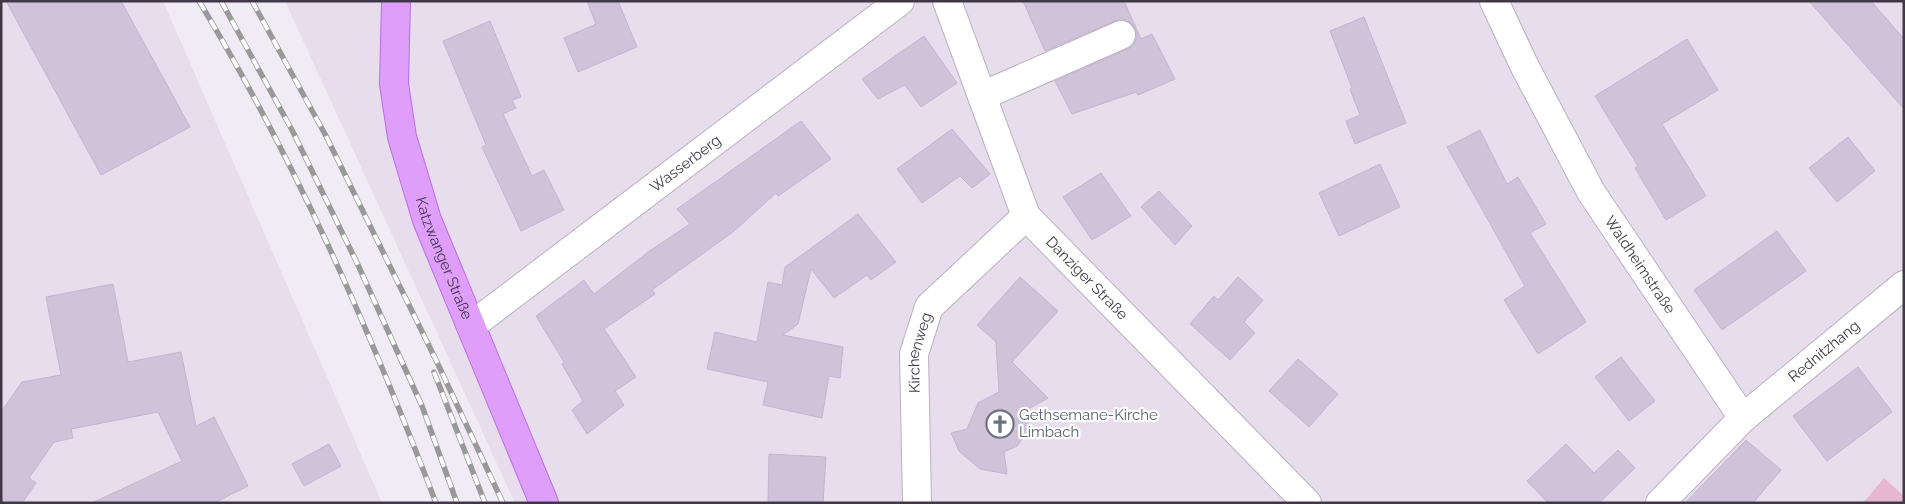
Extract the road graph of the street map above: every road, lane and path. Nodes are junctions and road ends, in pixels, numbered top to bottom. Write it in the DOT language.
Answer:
graph roads {
  1 [pos="396,1"];
  2 [pos="900,1"];
  3 [pos="947,1"];
  4 [pos="1494,1"];
  5 [pos="1121,36"];
  6 [pos="982,96"];
  7 [pos="1026,216"];
  8 [pos="1904,284"];
  9 [pos="472,326"];
  10 [pos="1743,418"];
  11 [pos="544,503"];
  12 [pos="917,503"];
  13 [pos="1308,503"];
  14 [pos="1660,503"];
  1 -- 9 [label="main road, Katzwanger Straße"];
  2 -- 9 [label="street, Wasserberg"];
  3 -- 6 [label="street, Danziger Straße"];
  4 -- 10 [label="street, Waldheimstraße"];
  5 -- 6 [label="street"];
  6 -- 7 [label="street, Danziger Straße"];
  7 -- 12 [label="street, Kirchenweg"];
  7 -- 13 [label="street, Danziger Straße"];
  8 -- 10 [label="street, Rednitzhang"];
  9 -- 11 [label="main road, Katzwanger Straße"];
  10 -- 14 [label="street"];
}
